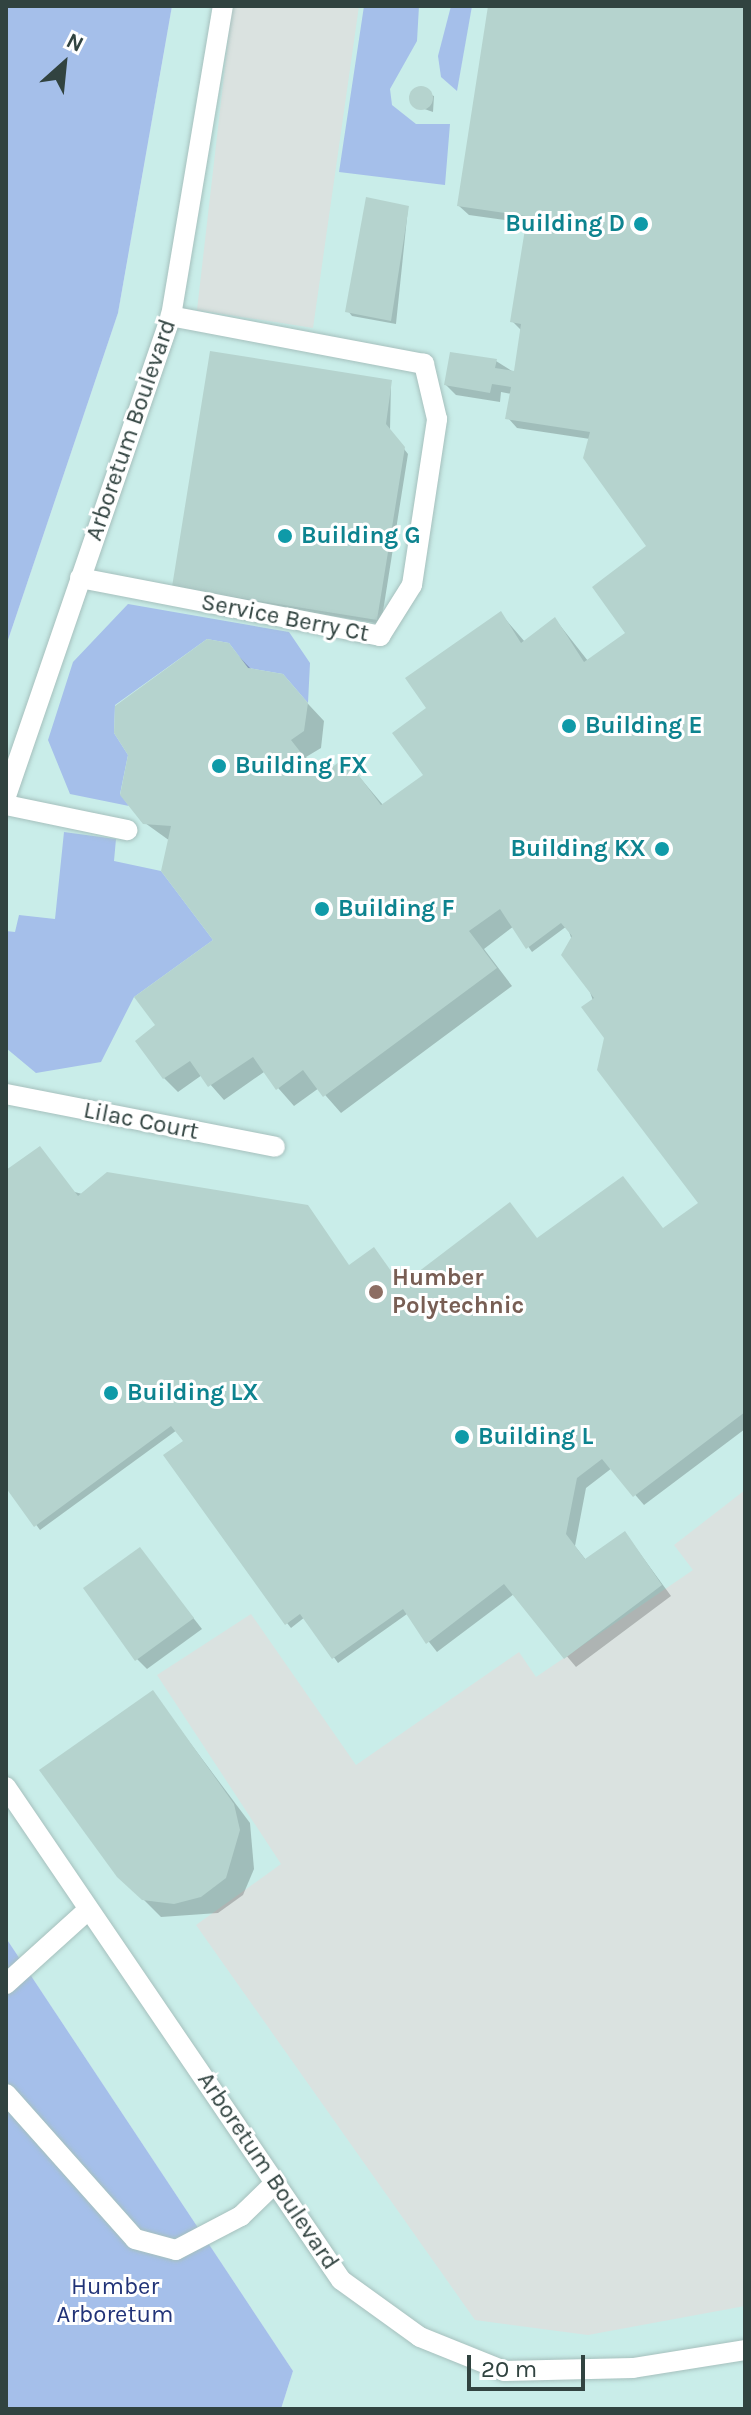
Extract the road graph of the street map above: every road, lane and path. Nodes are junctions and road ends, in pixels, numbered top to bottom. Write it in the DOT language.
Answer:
graph roads {
  1 [pos="223,6"];
  2 [pos="171,316"];
  3 [pos="80,578"];
  4 [pos="6,796"];
  5 [pos="6,805"];
  6 [pos="127,830"];
  7 [pos="6,1094"];
  8 [pos="275,1147"];
  9 [pos="6,1787"];
  10 [pos="88,1910"];
  11 [pos="6,1984"];
  12 [pos="6,2094"];
  13 [pos="275,2183"];
  14 [pos="745,2350"];
  1 -- 2 [label="lane, Arboretum Boulevard"];
  2 -- 3 [label="lane, Arboretum Boulevard"];
  2 -- 3 [label="lane, Service Berry Ct"];
  3 -- 4 [label="lane, Arboretum Boulevard"];
  5 -- 6 [label="lane"];
  7 -- 8 [label="lane, Lilac Court"];
  9 -- 10 [label="lane, Arboretum Boulevard"];
  10 -- 11 [label="lane"];
  10 -- 13 [label="lane, Arboretum Boulevard"];
  12 -- 13 [label="lane"];
  13 -- 14 [label="lane, Arboretum Boulevard"];
}
